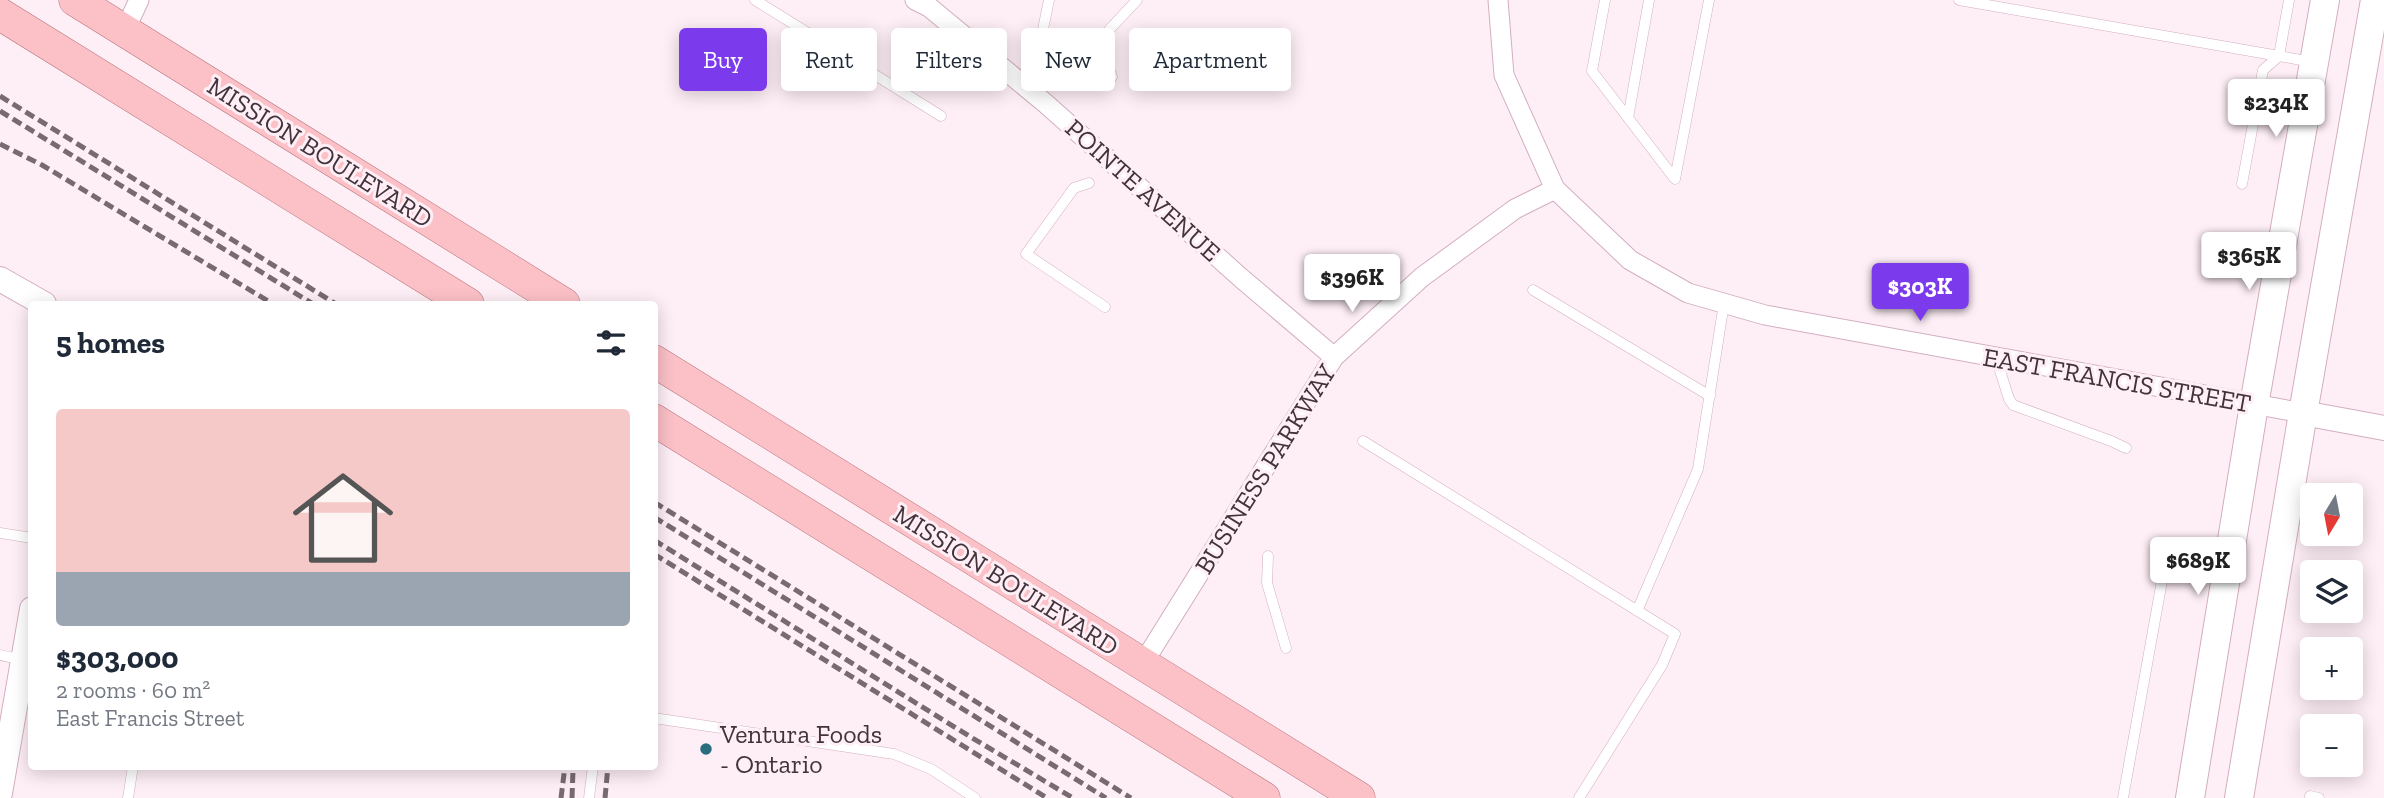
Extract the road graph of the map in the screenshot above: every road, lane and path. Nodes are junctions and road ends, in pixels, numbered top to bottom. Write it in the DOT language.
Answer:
graph roads {
  1 [pos="75,0"];
  2 [pos="139,0"];
  3 [pos="755,0"];
  4 [pos="915,0"];
  5 [pos="1049,0"];
  6 [pos="1137,0"];
  7 [pos="1498,0"];
  8 [pos="1605,0"];
  9 [pos="1649,0"];
  10 [pos="1709,0"];
  11 [pos="1959,0"];
  12 [pos="2289,0"];
  13 [pos="2325,0"];
  14 [pos="2378,2"];
  15 [pos="0,14"];
  16 [pos="1043,28"];
  17 [pos="1111,28"];
  18 [pos="125,30"];
  19 [pos="2279,56"];
  20 [pos="2314,63"];
  21 [pos="941,116"];
  22 [pos="1628,118"];
  23 [pos="1089,183"];
  24 [pos="2242,184"];
  25 [pos="1555,189"];
  26 [pos="0,279"];
  27 [pos="1533,290"];
  28 [pos="39,301"];
  29 [pos="463,301"];
  30 [pos="559,301"];
  31 [pos="1724,303"];
  32 [pos="1105,307"];
  33 [pos="1334,357"];
  34 [pos="1996,358"];
  35 [pos="658,363"];
  36 [pos="1710,396"];
  37 [pos="2254,405"];
  38 [pos="2303,413"];
  39 [pos="658,422"];
  40 [pos="2384,428"];
  41 [pos="1363,441"];
  42 [pos="2126,448"];
  43 [pos="0,533"];
  44 [pos="28,537"];
  45 [pos="1268,556"];
  46 [pos="2165,564"];
  47 [pos="1637,611"];
  48 [pos="28,619"];
  49 [pos="1286,648"];
  50 [pos="12,658"];
  51 [pos="1142,665"];
  52 [pos="658,719"];
  53 [pos="132,770"];
  54 [pos="592,770"];
  55 [pos="0,793"];
  56 [pos="128,798"];
  57 [pos="589,798"];
  58 [pos="975,798"];
  59 [pos="1264,798"];
  60 [pos="1359,798"];
  61 [pos="1579,798"];
  62 [pos="2123,798"];
  63 [pos="2190,798"];
  64 [pos="2239,798"];
  1 -- 18 [label="main road, MISSION BOULEVARD"];
  2 -- 18 [label="street"];
  3 -- 21 [label="lane"];
  4 -- 33 [label="street, POINTE AVENUE"];
  5 -- 16 [label="lane"];
  6 -- 17 [label="lane"];
  7 -- 25 [label="street"];
  8 -- 22 [label="lane"];
  9 -- 22 [label="lane"];
  10 -- 22 [label="lane"];
  11 -- 19 [label="lane"];
  12 -- 19 [label="lane"];
  13 -- 20 [label="main road"];
  14 -- 38 [label="main road"];
  15 -- 29 [label="main road, MISSION BOULEVARD"];
  18 -- 30 [label="main road, MISSION BOULEVARD"];
  19 -- 20 [label="lane"];
  19 -- 24 [label="lane"];
  20 -- 37 [label="main road"];
  23 -- 32 [label="lane"];
  25 -- 31 [label="street, EAST FRANCIS STREET"];
  25 -- 33 [label="street, BUSINESS PARKWAY"];
  26 -- 28 [label="street"];
  27 -- 36 [label="lane"];
  31 -- 34 [label="street, EAST FRANCIS STREET"];
  31 -- 36 [label="lane"];
  33 -- 51 [label="street, BUSINESS PARKWAY"];
  34 -- 37 [label="street, EAST FRANCIS STREET"];
  34 -- 42 [label="lane"];
  35 -- 51 [label="main road, MISSION BOULEVARD"];
  36 -- 47 [label="lane"];
  37 -- 38 [label="street, EAST FRANCIS STREET"];
  37 -- 63 [label="main road"];
  38 -- 40 [label="street, EAST FRANCIS STREET"];
  38 -- 64 [label="main road"];
  39 -- 59 [label="main road, MISSION BOULEVARD"];
  41 -- 47 [label="lane"];
  43 -- 44 [label="lane"];
  45 -- 49 [label="lane"];
  46 -- 62 [label="lane"];
  47 -- 61 [label="lane"];
  48 -- 50 [label="street"];
  50 -- 55 [label="street"];
  51 -- 60 [label="main road, MISSION BOULEVARD"];
  52 -- 58 [label="lane"];
  53 -- 56 [label="lane"];
  54 -- 57 [label="lane"];
}
